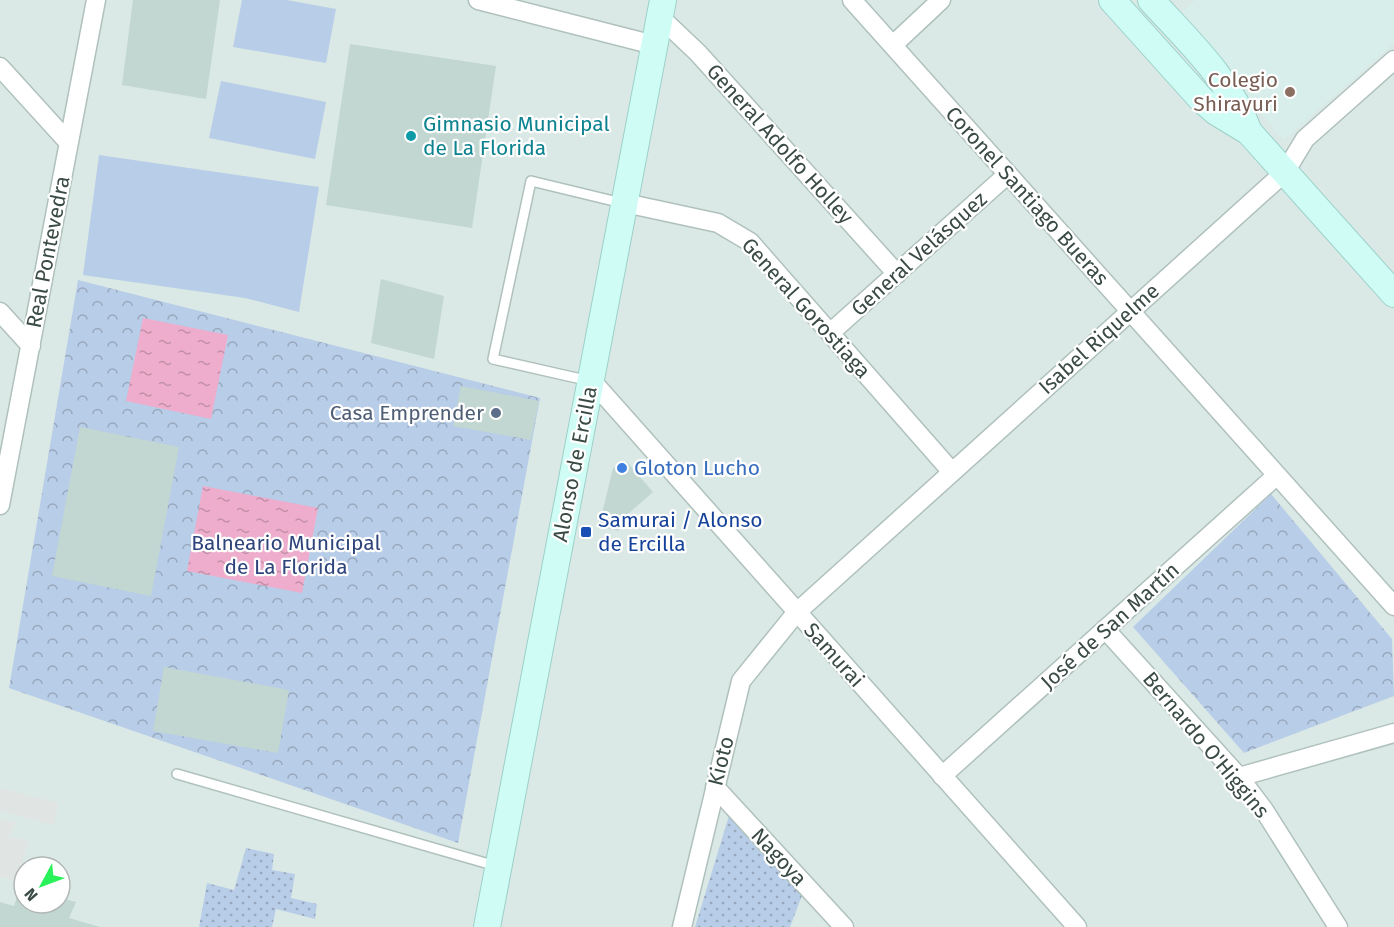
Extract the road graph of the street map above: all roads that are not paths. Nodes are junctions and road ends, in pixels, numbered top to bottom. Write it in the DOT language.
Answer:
graph roads {
  1 [pos="96,0"];
  2 [pos="478,0"];
  3 [pos="852,0"];
  4 [pos="941,0"];
  5 [pos="1112,0"];
  6 [pos="1157,2"];
  7 [pos="661,8"];
  8 [pos="1137,27"];
  9 [pos="654,45"];
  10 [pos="893,45"];
  11 [pos="1394,60"];
  12 [pos="0,67"];
  13 [pos="1250,132"];
  14 [pos="69,143"];
  15 [pos="1285,172"];
  16 [pos="1008,174"];
  17 [pos="625,203"];
  18 [pos="897,274"];
  19 [pos="1394,294"];
  20 [pos="1131,311"];
  21 [pos="0,312"];
  22 [pos="830,333"];
  23 [pos="31,346"];
  24 [pos="592,381"];
  25 [pos="952,472"];
  26 [pos="1278,475"];
  27 [pos="0,505"];
  28 [pos="1394,606"];
  29 [pos="796,613"];
  30 [pos="1105,629"];
  31 [pos="1394,734"];
  32 [pos="177,774"];
  33 [pos="942,776"];
  34 [pos="1239,777"];
  35 [pos="715,787"];
  36 [pos="499,867"];
  37 [pos="841,926"];
  38 [pos="487,927"];
  39 [pos="682,927"];
  40 [pos="1077,927"];
  41 [pos="1338,927"];
  1 -- 14 [label="street, Real Pontevedra"];
  2 -- 9 [label="street"];
  3 -- 10 [label="street, Coronel Santiago Bueras"];
  4 -- 10 [label="street"];
  5 -- 8 [label="street"];
  6 -- 8 [label="street"];
  6 -- 13 [label="street"];
  7 -- 9 [label="street, Alonso de Ercilla"];
  7 -- 18 [label="street, General Adolfo Holley"];
  8 -- 13 [label="street"];
  9 -- 17 [label="street, Alonso de Ercilla"];
  10 -- 16 [label="street, Coronel Santiago Bueras"];
  11 -- 15 [label="street, Isabel Riquelme"];
  12 -- 14 [label="street"];
  13 -- 15 [label="street"];
  14 -- 23 [label="street, Real Pontevedra"];
  15 -- 19 [label="street"];
  15 -- 20 [label="street, Isabel Riquelme"];
  16 -- 18 [label="street, General Velásquez"];
  16 -- 20 [label="street, Coronel Santiago Bueras"];
  17 -- 22 [label="street, General Gorostiaga"];
  17 -- 24 [label="street, Alonso de Ercilla"];
  17 -- 24 [label="lane"];
  18 -- 22 [label="street, General Velásquez"];
  20 -- 25 [label="street, Isabel Riquelme"];
  20 -- 26 [label="street, Coronel Santiago Bueras"];
  21 -- 23 [label="street"];
  22 -- 25 [label="street, General Gorostiaga"];
  23 -- 27 [label="street, Real Pontevedra"];
  24 -- 29 [label="street, Samurai"];
  24 -- 36 [label="street, Alonso de Ercilla"];
  25 -- 29 [label="street, Isabel Riquelme"];
  26 -- 28 [label="street, Coronel Santiago Bueras"];
  26 -- 30 [label="street, José de San Martín"];
  29 -- 33 [label="street, Samurai"];
  29 -- 35 [label="street, Kioto"];
  30 -- 33 [label="street, José de San Martín"];
  30 -- 34 [label="street, Bernardo O'Higgins"];
  31 -- 34 [label="street"];
  32 -- 36 [label="lane"];
  33 -- 40 [label="street, Samurai"];
  34 -- 41 [label="street, Bernardo O'Higgins"];
  35 -- 37 [label="street, Nagoya"];
  35 -- 39 [label="street, Kioto"];
  36 -- 38 [label="street, Alonso de Ercilla"];
}
